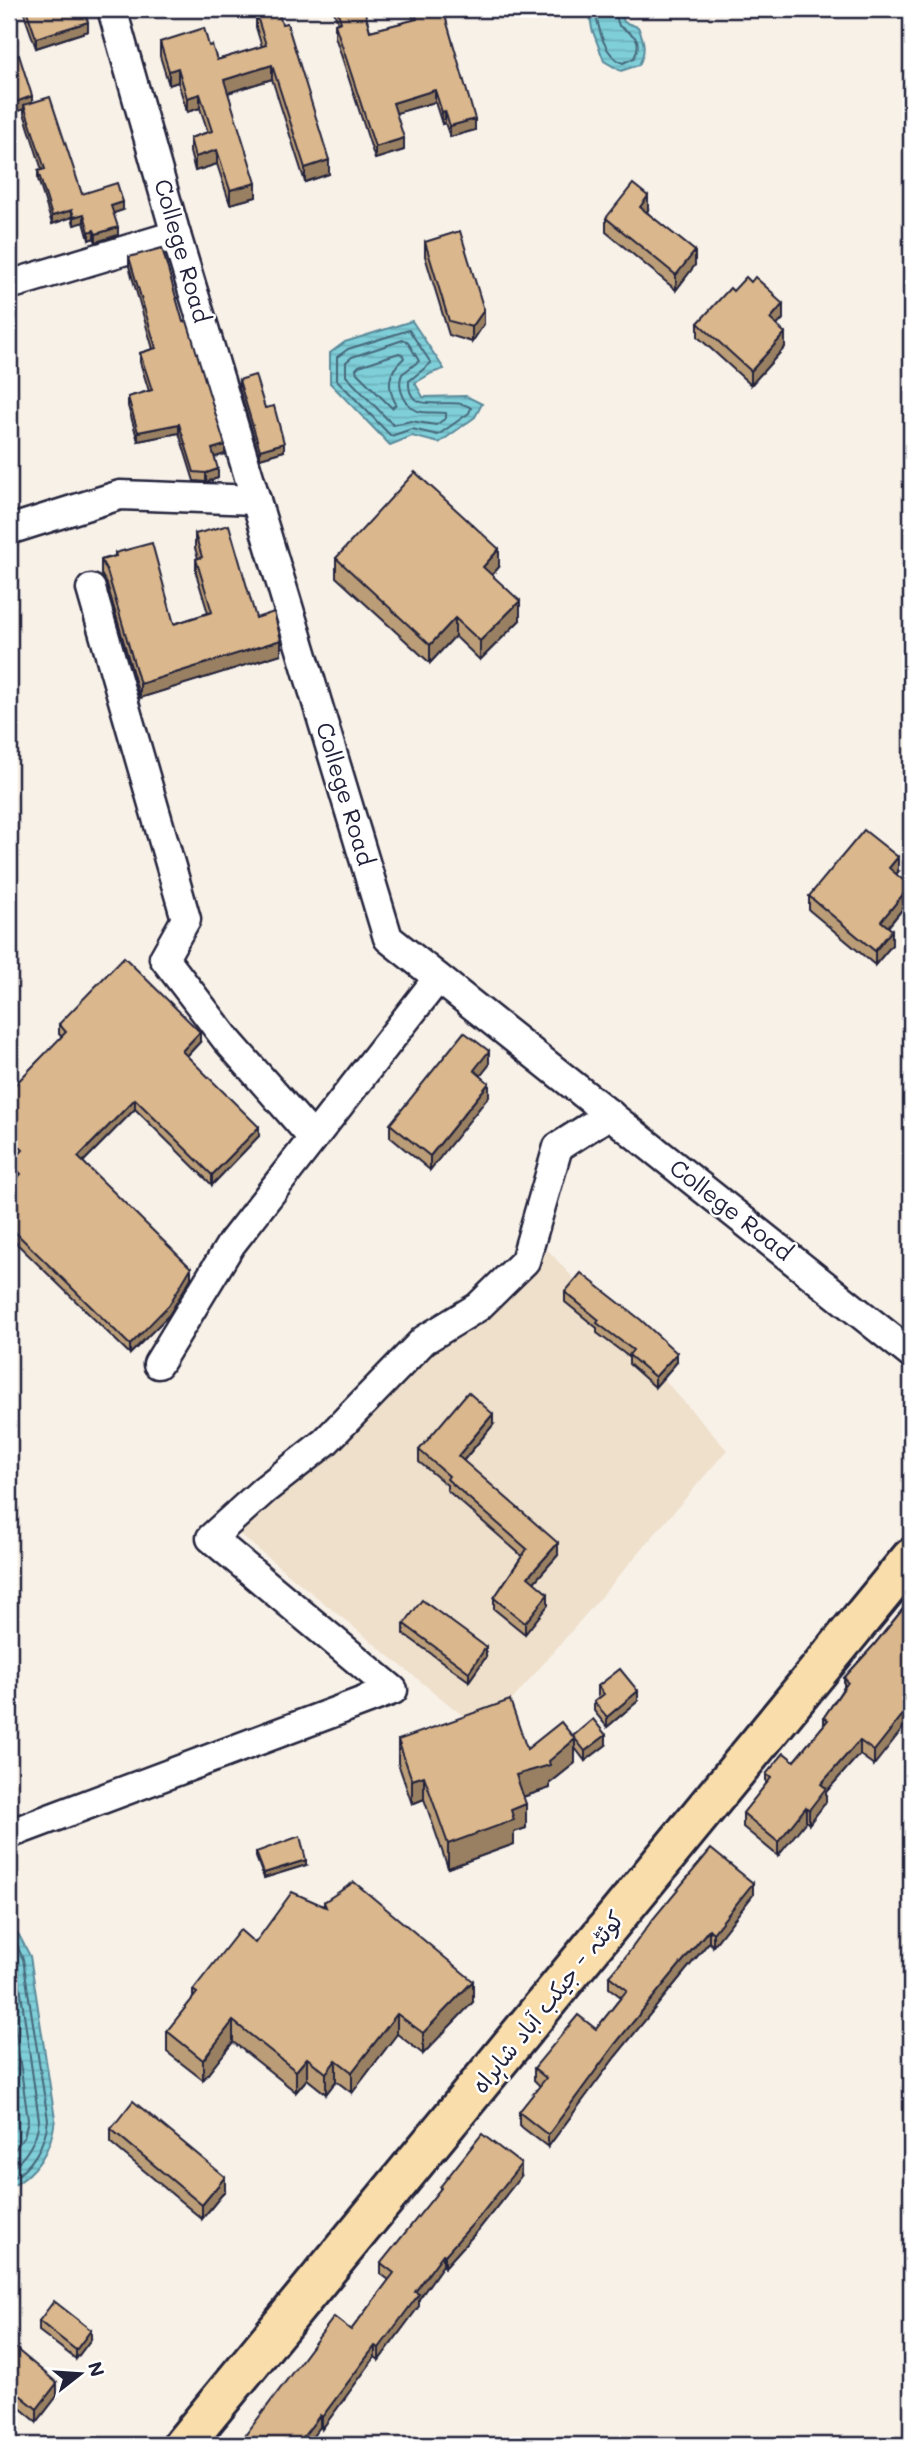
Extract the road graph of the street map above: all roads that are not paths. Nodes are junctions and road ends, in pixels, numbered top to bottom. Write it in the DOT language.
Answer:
graph roads {
  1 [pos="112,9"];
  2 [pos="176,235"];
  3 [pos="9,285"];
  4 [pos="256,500"];
  5 [pos="9,530"];
  6 [pos="92,589"];
  7 [pos="438,978"];
  8 [pos="610,1114"];
  9 [pos="313,1138"];
  10 [pos="911,1354"];
  11 [pos="158,1364"];
  12 [pos="911,1558"];
  13 [pos="9,1834"];
  14 [pos="183,2445"];
  1 -- 2 [label="street, College Road"];
  2 -- 3 [label="street"];
  2 -- 4 [label="street, College Road"];
  4 -- 5 [label="street"];
  4 -- 7 [label="street, College Road"];
  6 -- 9 [label="street"];
  7 -- 8 [label="street, College Road"];
  7 -- 9 [label="street"];
  8 -- 10 [label="street, College Road"];
  8 -- 13 [label="street"];
  9 -- 11 [label="street"];
  12 -- 14 [label="highway, کوئٹہ - جیکب آباد شاہراہ"];
}
